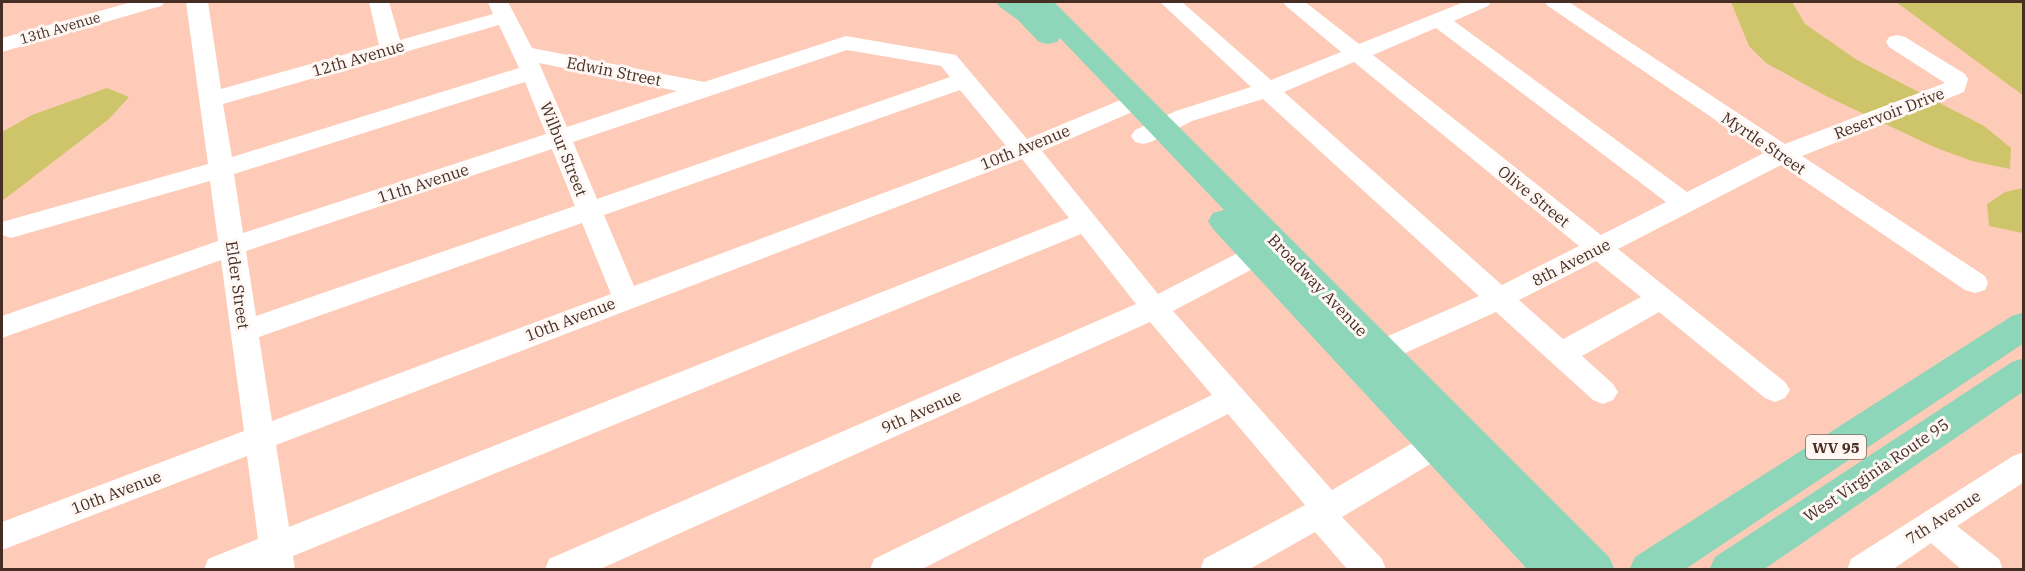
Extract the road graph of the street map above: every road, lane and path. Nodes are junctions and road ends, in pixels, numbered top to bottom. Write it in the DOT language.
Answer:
graph roads {
  1 [pos="154,2"];
  2 [pos="197,2"];
  3 [pos="380,2"];
  4 [pos="1009,2"];
  5 [pos="1040,2"];
  6 [pos="1170,2"];
  7 [pos="1293,2"];
  8 [pos="1481,2"];
  9 [pos="1555,2"];
  10 [pos="502,9"];
  11 [pos="1438,19"];
  12 [pos="1897,42"];
  13 [pos="2,45"];
  14 [pos="391,49"];
  15 [pos="1357,53"];
  16 [pos="528,63"];
  17 [pos="965,80"];
  18 [pos="704,89"];
  19 [pos="1267,90"];
  20 [pos="210,100"];
  21 [pos="1128,105"];
  22 [pos="1153,132"];
  23 [pos="559,139"];
  24 [pos="1025,149"];
  25 [pos="1781,155"];
  26 [pos="221,170"];
  27 [pos="1686,204"];
  28 [pos="589,210"];
  29 [pos="1086,222"];
  30 [pos="11,229"];
  31 [pos="232,246"];
  32 [pos="1599,248"];
  33 [pos="1267,249"];
  34 [pos="1975,283"];
  35 [pos="626,298"];
  36 [pos="1662,298"];
  37 [pos="1498,299"];
  38 [pos="1154,308"];
  39 [pos="2024,325"];
  40 [pos="2,327"];
  41 [pos="245,331"];
  42 [pos="1560,354"];
  43 [pos="1370,356"];
  44 [pos="2024,372"];
  45 [pos="1775,390"];
  46 [pos="1603,392"];
  47 [pos="1233,398"];
  48 [pos="260,438"];
  49 [pos="1448,438"];
  50 [pos="2024,465"];
  51 [pos="1324,511"];
  52 [pos="1932,525"];
  53 [pos="2,536"];
  54 [pos="277,558"];
  55 [pos="220,570"];
  56 [pos="561,570"];
  57 [pos="886,570"];
  58 [pos="1216,570"];
  59 [pos="1370,570"];
  60 [pos="1555,570"];
  61 [pos="1595,570"];
  62 [pos="1649,570"];
  63 [pos="1729,570"];
  64 [pos="1863,570"];
  65 [pos="1987,570"];
  1 -- 13 [label="street, 13th Avenue"];
  2 -- 20 [label="street, Elder Street"];
  3 -- 14 [label="street"];
  4 -- 21 [label="main road, Broadway Avenue"];
  5 -- 21 [label="main road, Broadway Avenue"];
  6 -- 19 [label="street"];
  7 -- 15 [label="street, Olive Street"];
  8 -- 11 [label="street"];
  9 -- 25 [label="street, Myrtle Street"];
  10 -- 14 [label="street, 12th Avenue"];
  10 -- 16 [label="street, Wilbur Street"];
  11 -- 15 [label="street"];
  11 -- 27 [label="street"];
  12 -- 25 [label="street, Reservoir Drive"];
  14 -- 20 [label="street, 12th Avenue"];
  15 -- 19 [label="street"];
  15 -- 32 [label="street, Olive Street"];
  16 -- 18 [label="street, Edwin Street"];
  16 -- 23 [label="street, Wilbur Street"];
  16 -- 26 [label="street"];
  17 -- 18 [label="street, 11th Avenue"];
  17 -- 24 [label="street"];
  17 -- 28 [label="street"];
  18 -- 23 [label="street, 11th Avenue"];
  19 -- 22 [label="street"];
  19 -- 37 [label="street"];
  20 -- 26 [label="street, Elder Street"];
  21 -- 22 [label="main road, Broadway Avenue"];
  21 -- 24 [label="street, 10th Avenue"];
  22 -- 33 [label="main road, Broadway Avenue"];
  23 -- 28 [label="street, Wilbur Street"];
  23 -- 31 [label="street, 11th Avenue"];
  24 -- 29 [label="street"];
  24 -- 35 [label="street, 10th Avenue"];
  25 -- 27 [label="street, 8th Avenue"];
  25 -- 34 [label="street, Myrtle Street"];
  26 -- 30 [label="street"];
  26 -- 31 [label="street, Elder Street"];
  27 -- 32 [label="street, 8th Avenue"];
  28 -- 35 [label="street, Wilbur Street"];
  28 -- 41 [label="street"];
  29 -- 38 [label="street"];
  29 -- 54 [label="street"];
  31 -- 40 [label="street, 11th Avenue"];
  31 -- 41 [label="street, Elder Street"];
  32 -- 36 [label="street, Olive Street"];
  32 -- 37 [label="street, 8th Avenue"];
  33 -- 38 [label="street, 9th Avenue"];
  33 -- 43 [label="main road, Broadway Avenue"];
  35 -- 48 [label="street, 10th Avenue"];
  36 -- 42 [label="street"];
  36 -- 45 [label="street, Olive Street"];
  37 -- 42 [label="street"];
  37 -- 43 [label="street, 8th Avenue"];
  38 -- 47 [label="street"];
  38 -- 56 [label="street, 9th Avenue"];
  39 -- 62 [label="main road, WV 95"];
  41 -- 48 [label="street, Elder Street"];
  42 -- 46 [label="street"];
  43 -- 49 [label="main road, Broadway Avenue"];
  44 -- 63 [label="main road, West Virginia Route 95 / WV 95"];
  47 -- 51 [label="street"];
  47 -- 57 [label="street"];
  48 -- 53 [label="street, 10th Avenue"];
  48 -- 54 [label="street, Elder Street"];
  49 -- 51 [label="street"];
  49 -- 60 [label="main road, Broadway Avenue"];
  49 -- 61 [label="main road, Broadway Avenue"];
  50 -- 52 [label="street, 7th Avenue"];
  51 -- 58 [label="street"];
  51 -- 59 [label="street"];
  52 -- 64 [label="street, 7th Avenue"];
  52 -- 65 [label="street"];
  54 -- 55 [label="street"];
}
